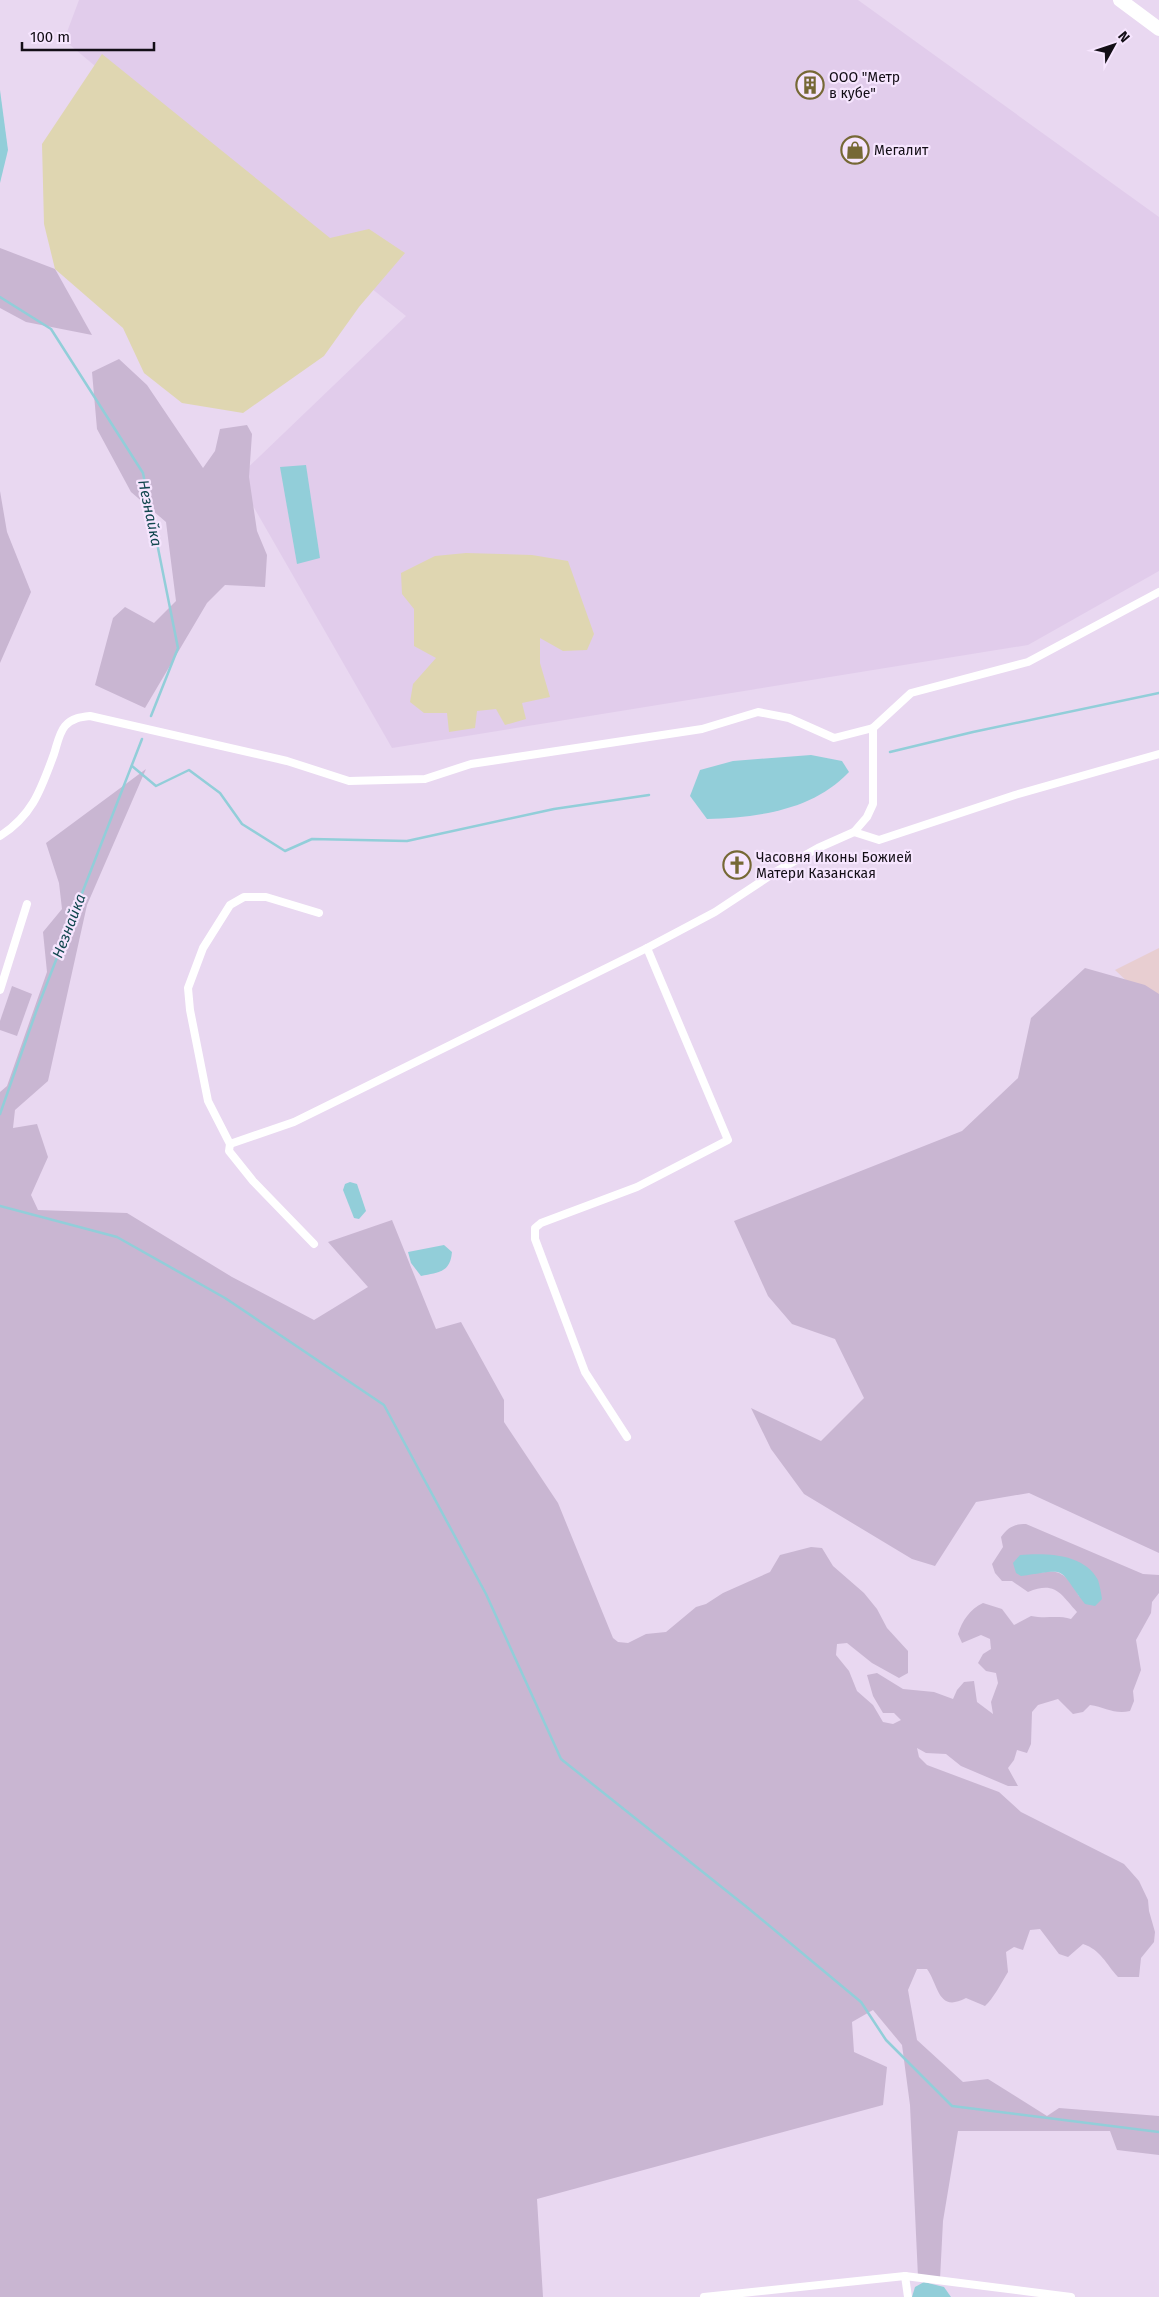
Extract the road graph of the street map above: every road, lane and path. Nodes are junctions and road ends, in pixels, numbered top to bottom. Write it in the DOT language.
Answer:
graph roads {
  1 [pos="1120,0"];
  2 [pos="1159,29"];
  3 [pos="1159,592"];
  4 [pos="873,728"];
  5 [pos="1159,754"];
  6 [pos="854,832"];
  7 [pos="0,836"];
  8 [pos="27,904"];
  9 [pos="320,913"];
  10 [pos="647,948"];
  11 [pos="0,990"];
  12 [pos="230,1144"];
  13 [pos="314,1244"];
  14 [pos="627,1437"];
  15 [pos="905,2276"];
  16 [pos="704,2297"];
  17 [pos="908,2297"];
  18 [pos="1070,2297"];
  1 -- 2 [label="highway"];
  3 -- 4 [label="street"];
  4 -- 6 [label="street"];
  4 -- 7 [label="street"];
  5 -- 6 [label="street"];
  6 -- 10 [label="street"];
  8 -- 11 [label="street"];
  9 -- 12 [label="street"];
  10 -- 12 [label="street"];
  10 -- 14 [label="street"];
  12 -- 13 [label="street"];
  15 -- 16 [label="street"];
  15 -- 17 [label="street"];
  15 -- 18 [label="street"];
}
